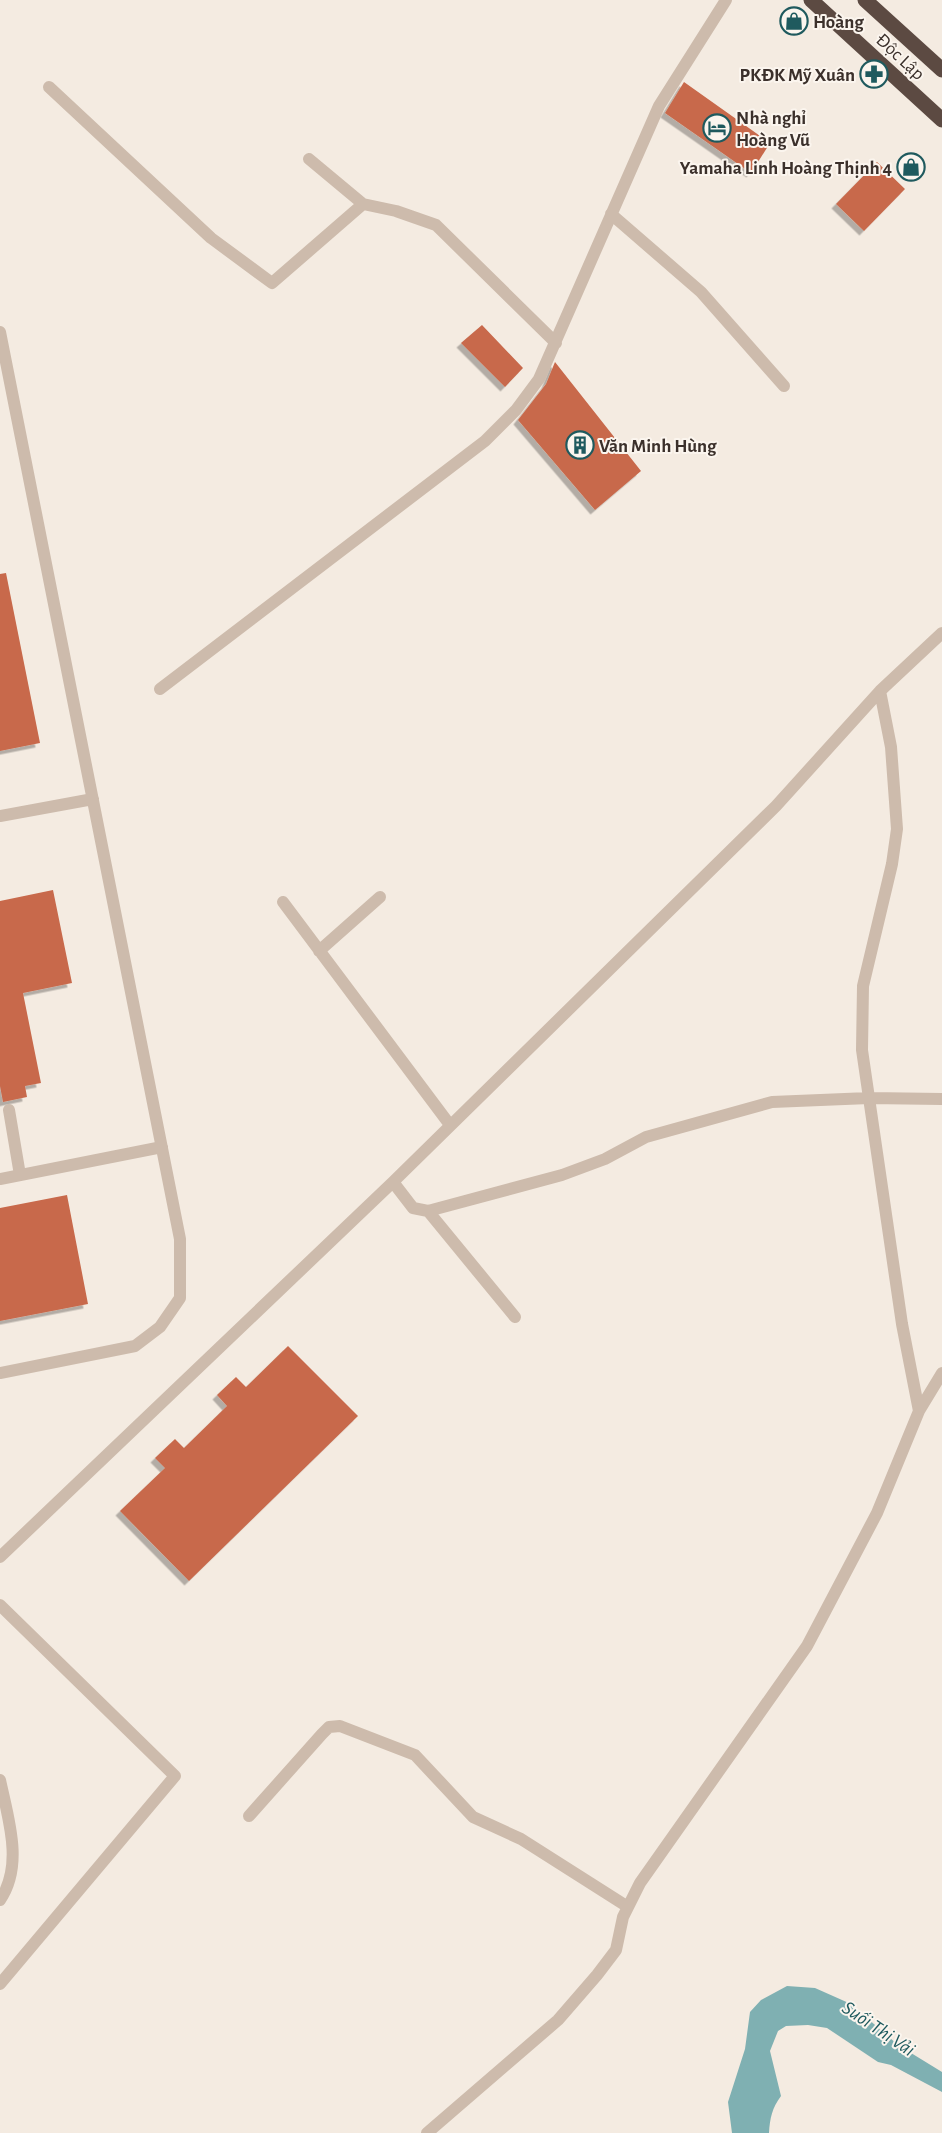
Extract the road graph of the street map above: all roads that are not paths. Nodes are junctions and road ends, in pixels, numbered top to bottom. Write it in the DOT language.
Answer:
graph roads {
  1 [pos="726,0"];
  2 [pos="812,0"];
  3 [pos="865,0"];
  4 [pos="942,70"];
  5 [pos="49,88"];
  6 [pos="942,120"];
  7 [pos="309,159"];
  8 [pos="363,204"];
  9 [pos="611,214"];
  10 [pos="0,332"];
  11 [pos="556,343"];
  12 [pos="784,386"];
  13 [pos="942,633"];
  14 [pos="160,689"];
  15 [pos="880,691"];
  16 [pos="93,799"];
  17 [pos="0,816"];
  18 [pos="380,897"];
  19 [pos="282,902"];
  20 [pos="319,951"];
  21 [pos="869,1098"];
  22 [pos="942,1099"];
  23 [pos="9,1110"];
  24 [pos="450,1125"];
  25 [pos="162,1147"];
  26 [pos="20,1175"];
  27 [pos="0,1179"];
  28 [pos="392,1182"];
  29 [pos="428,1211"];
  30 [pos="515,1318"];
  31 [pos="0,1373"];
  32 [pos="942,1373"];
  33 [pos="919,1411"];
  34 [pos="0,1557"];
  35 [pos="0,1605"];
  36 [pos="0,1780"];
  37 [pos="249,1816"];
  38 [pos="0,1900"];
  39 [pos="628,1907"];
  40 [pos="0,1984"];
  41 [pos="427,2133"];
  1 -- 9 [label="street"];
  2 -- 6 [label="highway, Độc Lập"];
  3 -- 4 [label="highway, Độc Lập"];
  5 -- 8 [label="street"];
  7 -- 8 [label="street"];
  8 -- 11 [label="street"];
  9 -- 11 [label="street"];
  9 -- 12 [label="street"];
  10 -- 16 [label="street"];
  11 -- 14 [label="street"];
  13 -- 15 [label="street"];
  15 -- 21 [label="street"];
  15 -- 24 [label="street"];
  16 -- 17 [label="street"];
  16 -- 25 [label="street"];
  18 -- 20 [label="street"];
  19 -- 20 [label="street"];
  20 -- 24 [label="street"];
  21 -- 22 [label="street"];
  21 -- 29 [label="street"];
  21 -- 33 [label="street"];
  23 -- 26 [label="street"];
  24 -- 28 [label="street"];
  25 -- 26 [label="street"];
  25 -- 31 [label="street"];
  26 -- 27 [label="street"];
  28 -- 29 [label="street"];
  28 -- 34 [label="street"];
  29 -- 30 [label="street"];
  32 -- 33 [label="street"];
  33 -- 39 [label="street"];
  35 -- 40 [label="street"];
  36 -- 38 [label="street"];
  37 -- 39 [label="street"];
  39 -- 41 [label="street"];
}
